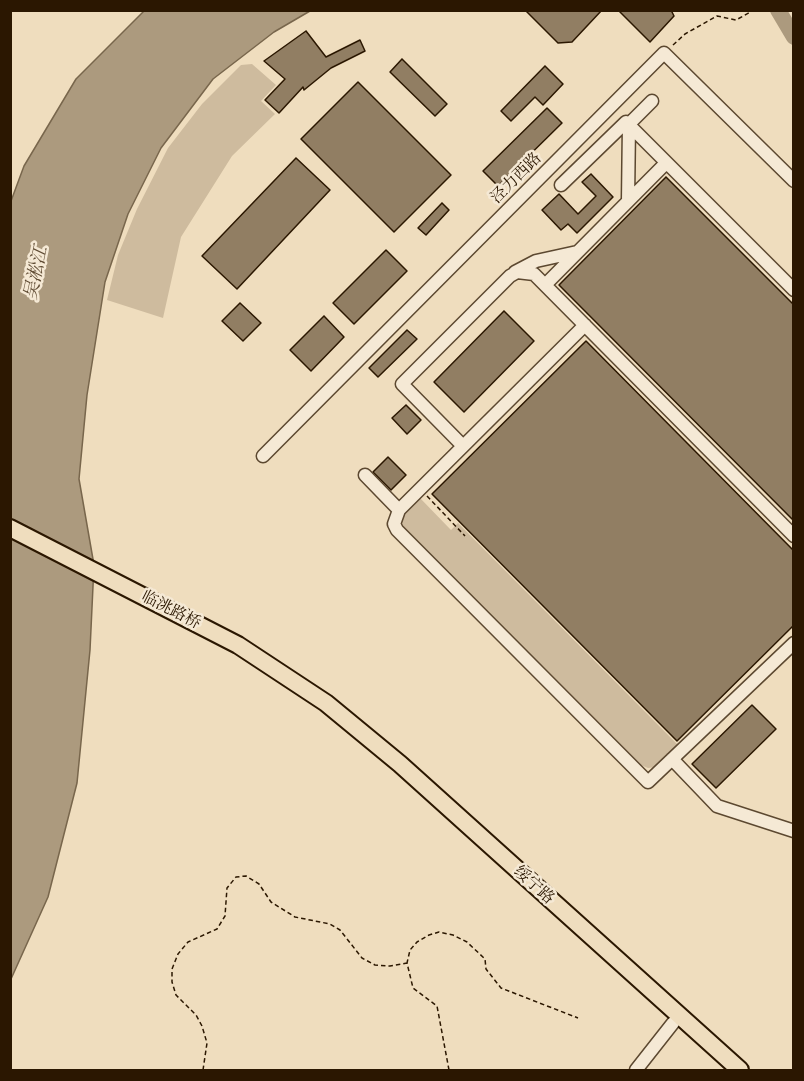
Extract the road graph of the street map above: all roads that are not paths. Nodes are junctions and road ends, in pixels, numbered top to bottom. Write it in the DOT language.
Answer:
graph roads {
  1 [pos="652,101"];
  2 [pos="629,124"];
  3 [pos="666,163"];
  4 [pos="794,181"];
  5 [pos="561,185"];
  6 [pos="628,201"];
  7 [pos="578,252"];
  8 [pos="510,276"];
  9 [pos="545,285"];
  10 [pos="794,290"];
  11 [pos="585,325"];
  12 [pos="463,446"];
  13 [pos="263,456"];
  14 [pos="365,475"];
  15 [pos="399,510"];
  16 [pos="10,528"];
  17 [pos="794,536"];
  18 [pos="10,538"];
  19 [pos="794,643"];
  20 [pos="323,706"];
  21 [pos="672,759"];
  22 [pos="794,831"];
  23 [pos="673,1023"];
  24 [pos="636,1071"];
  25 [pos="726,1071"];
  26 [pos="740,1071"];
  1 -- 2 [label="street"];
  2 -- 3 [label="street"];
  2 -- 5 [label="street"];
  2 -- 6 [label="street"];
  3 -- 6 [label="street"];
  3 -- 10 [label="street"];
  4 -- 13 [label="street, 泾力西路"];
  6 -- 7 [label="street"];
  7 -- 8 [label="street"];
  7 -- 9 [label="street"];
  8 -- 9 [label="street"];
  8 -- 12 [label="street"];
  9 -- 11 [label="street"];
  11 -- 12 [label="street"];
  11 -- 17 [label="street"];
  12 -- 15 [label="street"];
  14 -- 15 [label="street"];
  15 -- 21 [label="street"];
  16 -- 20 [label="main road, 临洮路桥"];
  18 -- 20 [label="main road, 临洮路桥"];
  19 -- 21 [label="street"];
  20 -- 23 [label="main road, 绥宁路"];
  20 -- 26 [label="main road, 绥宁路"];
  21 -- 22 [label="street"];
  23 -- 24 [label="street"];
  23 -- 25 [label="main road, 绥宁路"];
}
